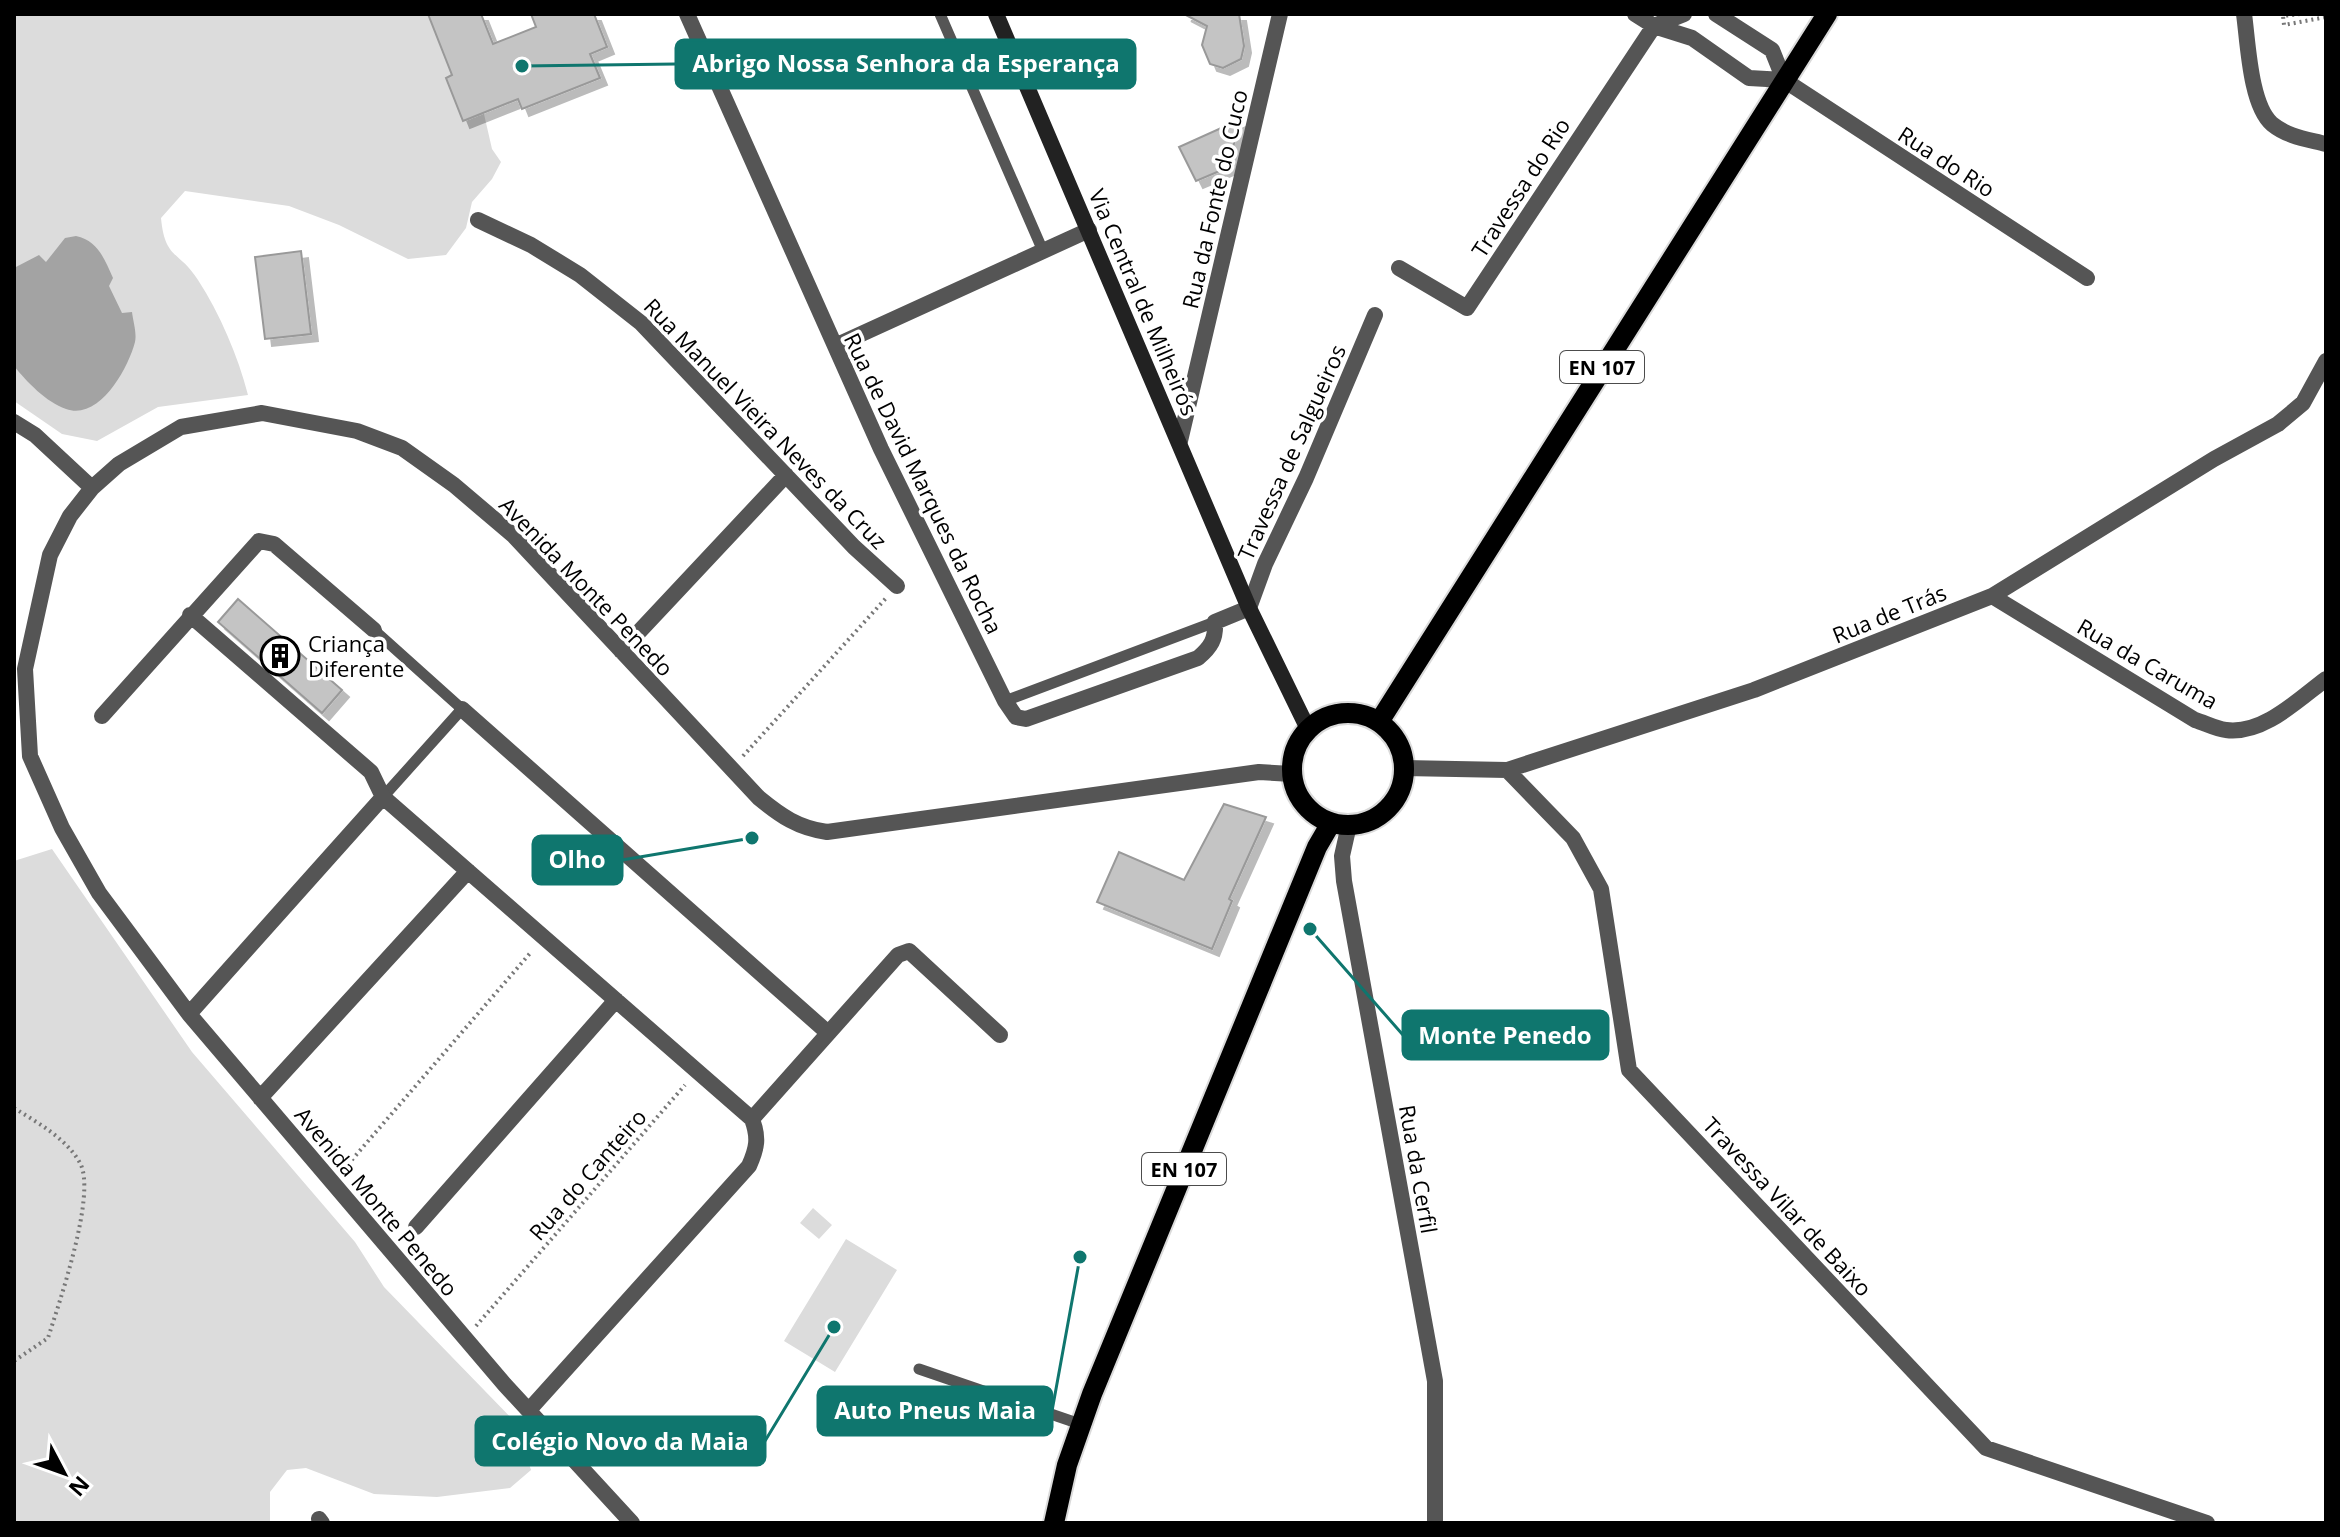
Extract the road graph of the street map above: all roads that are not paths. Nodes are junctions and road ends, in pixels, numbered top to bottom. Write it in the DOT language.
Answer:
graph roads {
  1 [pos="687,14"];
  2 [pos="940,14"];
  3 [pos="996,14"];
  4 [pos="1280,14"];
  5 [pos="1635,14"];
  6 [pos="1684,14"];
  7 [pos="1716,14"];
  8 [pos="1827,14"];
  9 [pos="2244,14"];
  10 [pos="1654,26"];
  11 [pos="1784,80"];
  12 [pos="2326,144"];
  13 [pos="478,220"];
  14 [pos="1089,230"];
  15 [pos="1043,251"];
  16 [pos="1399,268"];
  17 [pos="2087,278"];
  18 [pos="1375,315"];
  19 [pos="835,346"];
  20 [pos="2326,361"];
  21 [pos="14,422"];
  22 [pos="1180,441"];
  23 [pos="786,475"];
  24 [pos="92,488"];
  25 [pos="897,586"];
  26 [pos="1992,596"];
  27 [pos="1249,608"];
  28 [pos="190,615"];
  29 [pos="1215,622"];
  30 [pos="374,630"];
  31 [pos="621,651"];
  32 [pos="2326,679"];
  33 [pos="1005,701"];
  34 [pos="462,709"];
  35 [pos="102,716"];
  36 [pos="1379,722"];
  37 [pos="1308,729"];
  38 [pos="1404,768"];
  39 [pos="1507,770"];
  40 [pos="1292,774"];
  41 [pos="383,797"];
  42 [pos="1340,824"];
  43 [pos="468,871"];
  44 [pos="616,1000"];
  45 [pos="189,1014"];
  46 [pos="827,1032"];
  47 [pos="1000,1035"];
  48 [pos="260,1098"];
  49 [pos="752,1119"];
  50 [pos="416,1227"];
  51 [pos="919,1369"];
  52 [pos="529,1410"];
  53 [pos="1080,1424"];
  54 [pos="632,1523"];
  55 [pos="1054,1523"];
  56 [pos="1435,1523"];
  57 [pos="2207,1523"];
  1 -- 19 [label="street, Rua de David Marques da Rocha"];
  2 -- 15 [label="lane"];
  3 -- 14 [label="street, Via Central de Milheirós"];
  4 -- 22 [label="street, Rua da Fonte do Cuco"];
  5 -- 10 [label="street, Rua do Rio"];
  6 -- 10 [label="street"];
  7 -- 11 [label="street, Rua do Rio"];
  8 -- 11 [label="main road, EN 107"];
  9 -- 12 [label="street"];
  10 -- 11 [label="street, Rua do Rio"];
  10 -- 16 [label="street, Travessa do Rio"];
  11 -- 17 [label="street, Rua do Rio"];
  11 -- 36 [label="main road, EN 107"];
  13 -- 23 [label="street, Rua Manuel Vieira Neves da Cruz"];
  14 -- 15 [label="street"];
  14 -- 22 [label="street, Via Central de Milheirós"];
  15 -- 19 [label="street"];
  18 -- 27 [label="street, Travessa de Salgueiros"];
  19 -- 33 [label="street, Rua de David Marques da Rocha"];
  20 -- 26 [label="street, Rua de Trás"];
  21 -- 24 [label="street"];
  22 -- 27 [label="street, Via Central de Milheirós"];
  23 -- 25 [label="street, Rua Manuel Vieira Neves da Cruz"];
  23 -- 31 [label="street"];
  24 -- 31 [label="street, Avenida Monte Penedo"];
  24 -- 45 [label="street, Avenida Monte Penedo"];
  26 -- 32 [label="street, Rua da Caruma"];
  26 -- 39 [label="street, Rua de Trás"];
  27 -- 29 [label="street"];
  27 -- 37 [label="street, Via Central de Milheirós"];
  28 -- 30 [label="street"];
  28 -- 35 [label="street"];
  28 -- 41 [label="street"];
  29 -- 33 [label="lane"];
  29 -- 33 [label="street"];
  30 -- 34 [label="lane"];
  31 -- 40 [label="street, Avenida Monte Penedo"];
  34 -- 41 [label="lane"];
  34 -- 46 [label="street"];
  36 -- 37 [label="main road"];
  36 -- 38 [label="main road"];
  37 -- 40 [label="main road"];
  38 -- 39 [label="street, Rua de Trás"];
  38 -- 42 [label="main road"];
  39 -- 57 [label="street, Travessa Vilar de Baixo"];
  40 -- 42 [label="main road"];
  41 -- 43 [label="street"];
  41 -- 45 [label="street"];
  42 -- 53 [label="main road, EN 107"];
  42 -- 56 [label="street, Rua da Cerfil"];
  43 -- 44 [label="street"];
  43 -- 48 [label="street"];
  44 -- 49 [label="street"];
  44 -- 50 [label="street"];
  45 -- 48 [label="street, Avenida Monte Penedo"];
  46 -- 47 [label="street"];
  46 -- 49 [label="street"];
  48 -- 52 [label="street, Avenida Monte Penedo"];
  49 -- 52 [label="street"];
  51 -- 53 [label="lane"];
  52 -- 54 [label="street, Avenida Monte Penedo"];
  53 -- 55 [label="main road, EN 107"];
}
